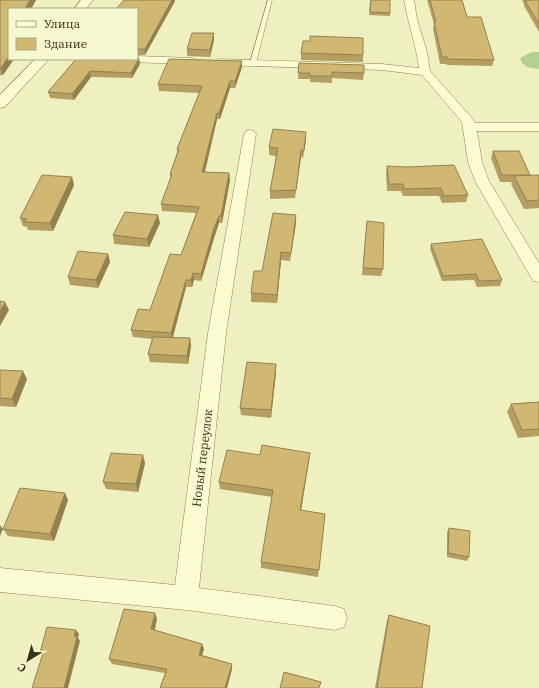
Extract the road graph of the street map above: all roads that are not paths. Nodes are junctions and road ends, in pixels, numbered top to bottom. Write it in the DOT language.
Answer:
graph roads {
  1 [pos="87,0"];
  2 [pos="270,0"];
  3 [pos="409,0"];
  4 [pos="81,8"];
  5 [pos="138,59"];
  6 [pos="41,60"];
  7 [pos="252,63"];
  8 [pos="425,72"];
  9 [pos="0,104"];
  10 [pos="470,126"];
  11 [pos="539,127"];
  12 [pos="250,134"];
  13 [pos="539,277"];
  14 [pos="0,580"];
  15 [pos="186,598"];
  16 [pos="335,618"];
  1 -- 4 [label="main road"];
  2 -- 7 [label="lane"];
  3 -- 8 [label="street"];
  5 -- 7 [label="street"];
  6 -- 9 [label="main road"];
  7 -- 8 [label="street"];
  8 -- 10 [label="street"];
  10 -- 11 [label="street"];
  10 -- 13 [label="street"];
  12 -- 15 [label="street, Новый переулок"];
  14 -- 15 [label="street"];
  15 -- 16 [label="street"];
}
